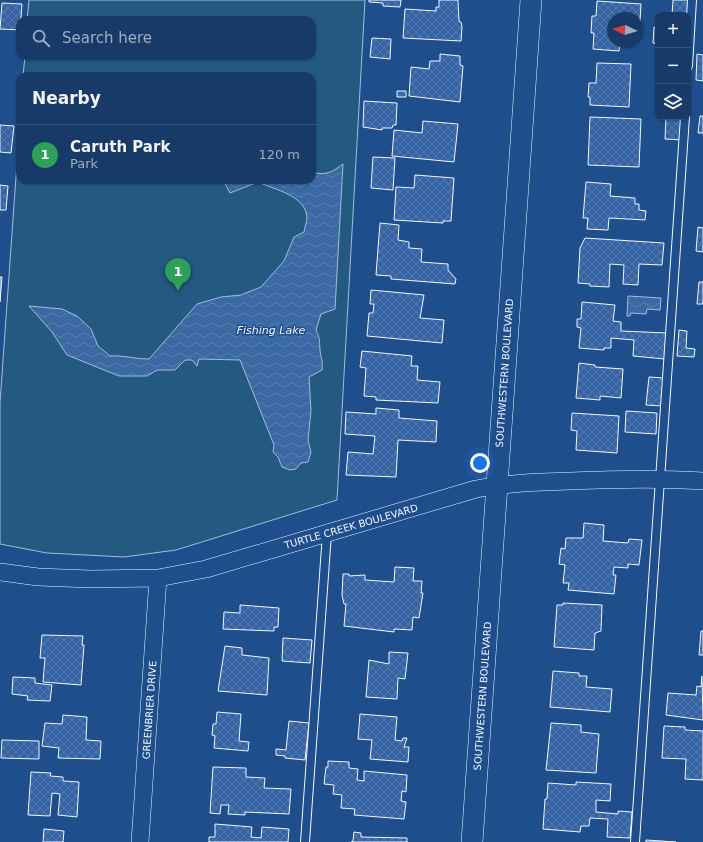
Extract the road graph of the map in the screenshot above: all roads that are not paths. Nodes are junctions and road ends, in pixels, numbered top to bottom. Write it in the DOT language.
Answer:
graph roads {
  1 [pos="531,0"];
  2 [pos="692,0"];
  3 [pos="689,48"];
  4 [pos="685,120"];
  5 [pos="661,478"];
  6 [pos="703,481"];
  7 [pos="496,485"];
  8 [pos="326,533"];
  9 [pos="0,572"];
  10 [pos="158,578"];
  11 [pos="140,842"];
  12 [pos="305,842"];
  13 [pos="472,842"];
  14 [pos="635,842"];
  1 -- 7 [label="street, SOUTHWESTERN BOULEVARD"];
  2 -- 3 [label="lane"];
  4 -- 5 [label="lane"];
  5 -- 6 [label="street, TURTLE CREEK BOULEVARD"];
  5 -- 7 [label="street, TURTLE CREEK BOULEVARD"];
  5 -- 14 [label="lane"];
  7 -- 8 [label="street, TURTLE CREEK BOULEVARD"];
  7 -- 13 [label="street, SOUTHWESTERN BOULEVARD"];
  8 -- 10 [label="street, TURTLE CREEK BOULEVARD"];
  8 -- 12 [label="lane"];
  9 -- 10 [label="street, TURTLE CREEK BOULEVARD"];
  10 -- 11 [label="street, GREENBRIER DRIVE"];
}
